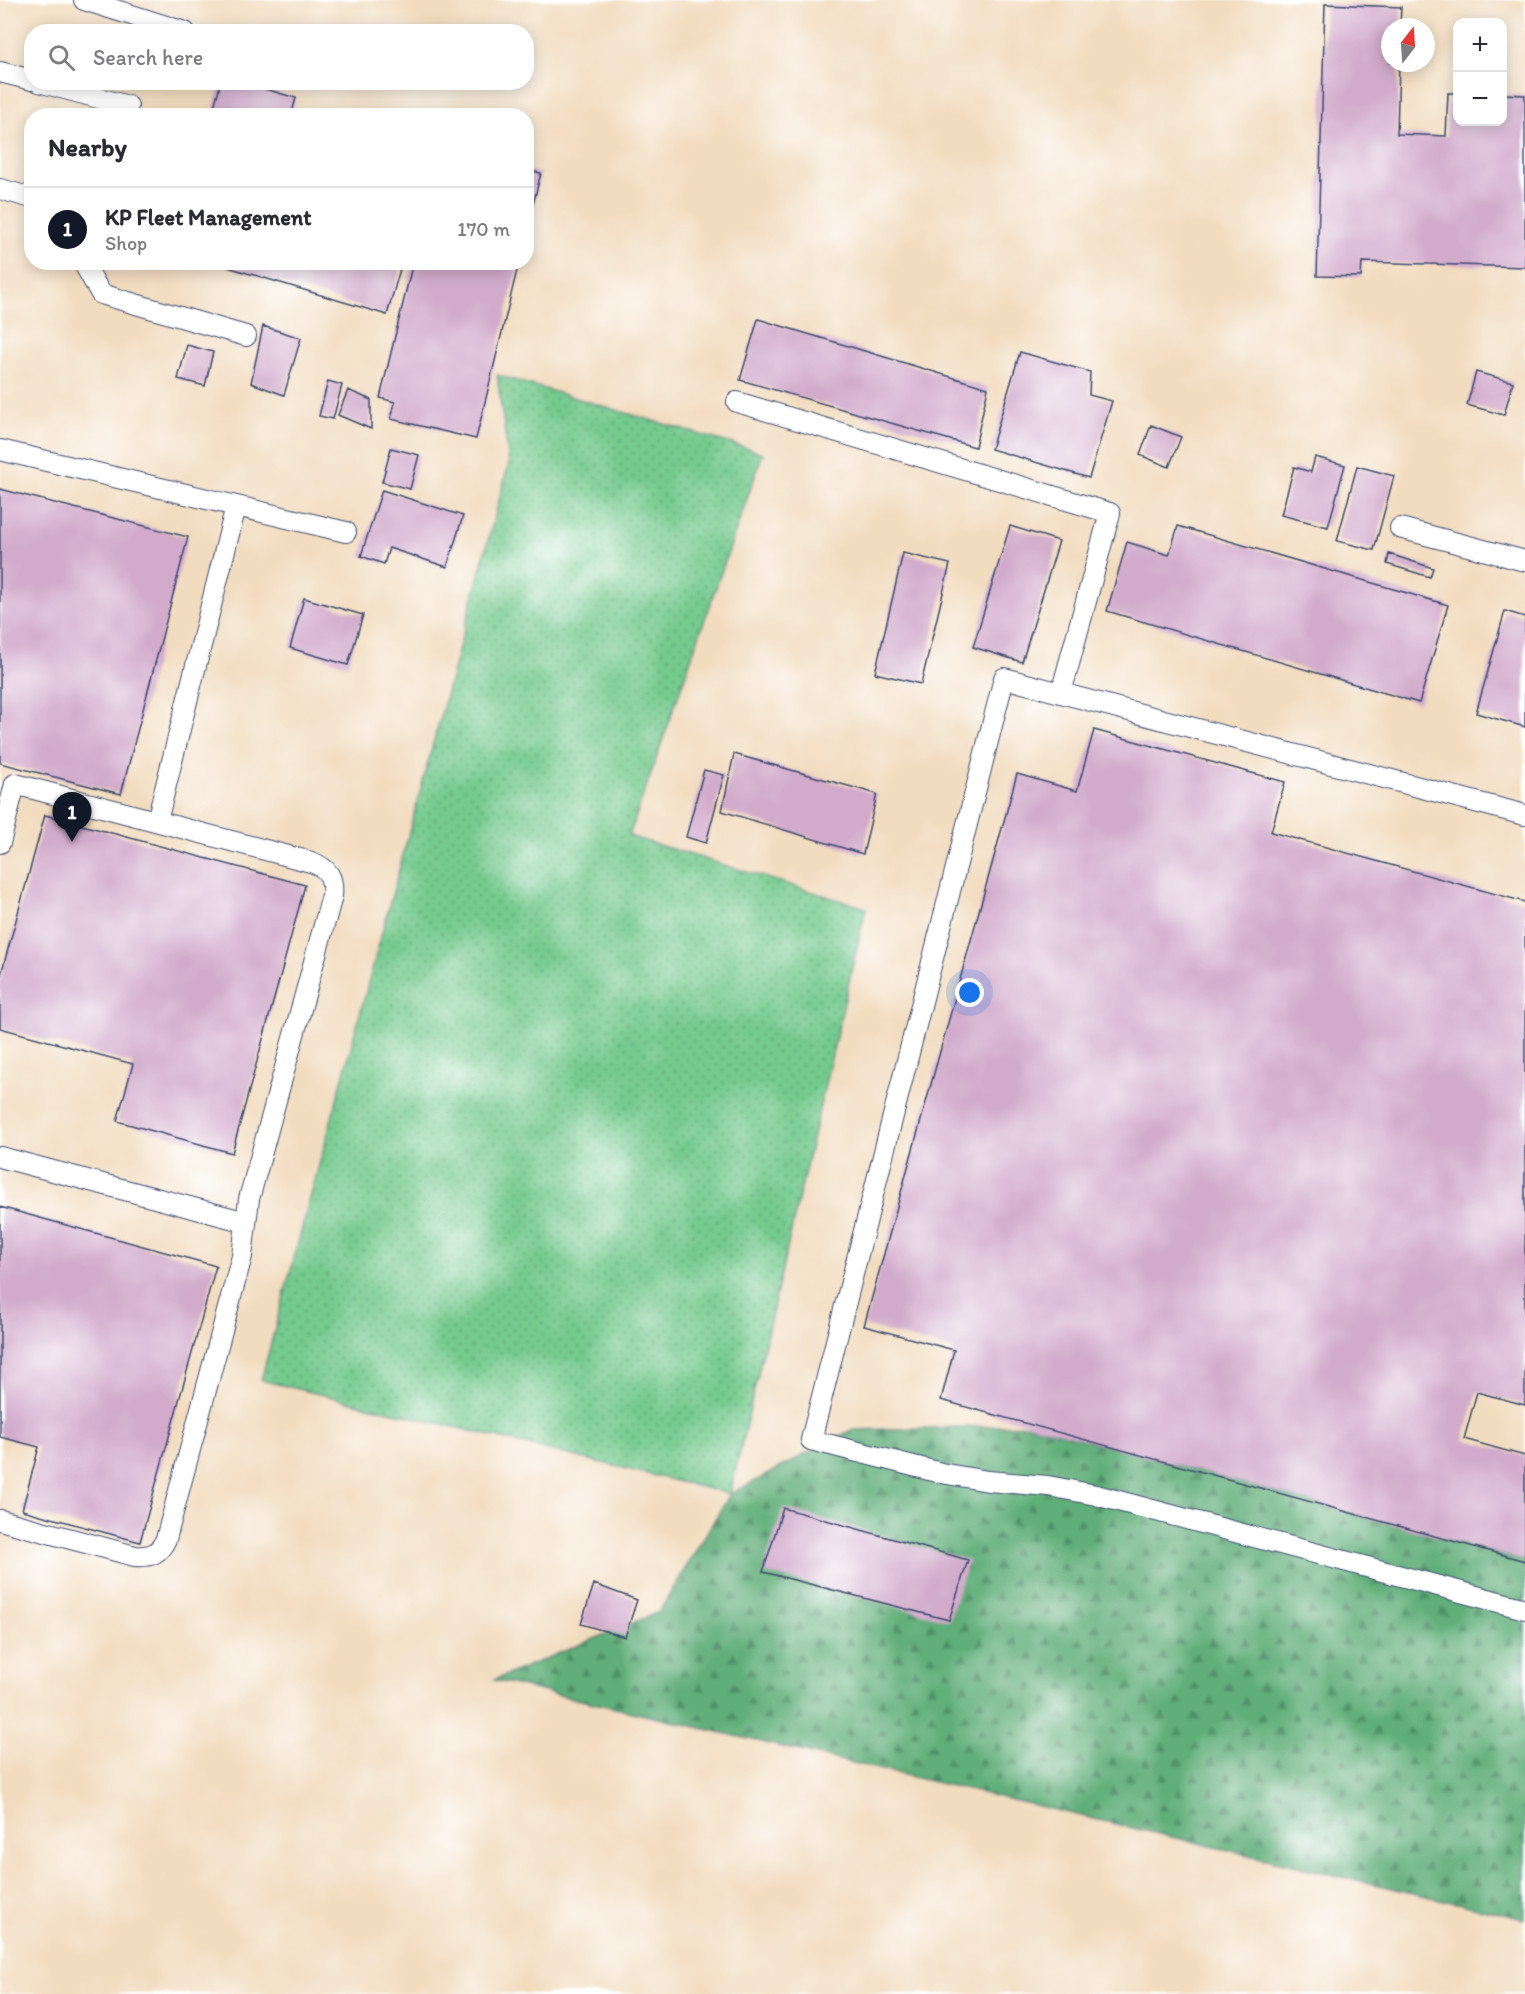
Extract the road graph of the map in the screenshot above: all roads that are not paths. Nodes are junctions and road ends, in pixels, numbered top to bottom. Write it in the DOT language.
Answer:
graph roads {
  1 [pos="84,0"];
  2 [pos="160,24"];
  3 [pos="0,72"];
  4 [pos="24,78"];
  5 [pos="69,90"];
  6 [pos="127,108"];
  7 [pos="0,189"];
  8 [pos="24,196"];
  9 [pos="87,270"];
  10 [pos="246,336"];
  11 [pos="737,402"];
  12 [pos="0,450"];
  13 [pos="237,506"];
  14 [pos="1400,528"];
  15 [pos="346,532"];
  16 [pos="1525,561"];
  17 [pos="1061,693"];
  18 [pos="1525,816"];
  19 [pos="157,821"];
  20 [pos="3,823"];
  21 [pos="0,843"];
  22 [pos="0,1156"];
  23 [pos="246,1222"];
  24 [pos="0,1520"];
  25 [pos="1525,1608"];
  1 -- 2 [label="lane"];
  3 -- 4 [label="lane"];
  5 -- 6 [label="lane"];
  7 -- 8 [label="lane"];
  9 -- 10 [label="lane"];
  11 -- 17 [label="lane"];
  12 -- 13 [label="lane"];
  13 -- 15 [label="lane"];
  13 -- 19 [label="lane"];
  14 -- 16 [label="lane"];
  17 -- 18 [label="lane"];
  17 -- 25 [label="lane"];
  19 -- 20 [label="lane"];
  19 -- 23 [label="lane"];
  20 -- 21 [label="lane"];
  22 -- 23 [label="lane"];
  23 -- 24 [label="lane"];
}
